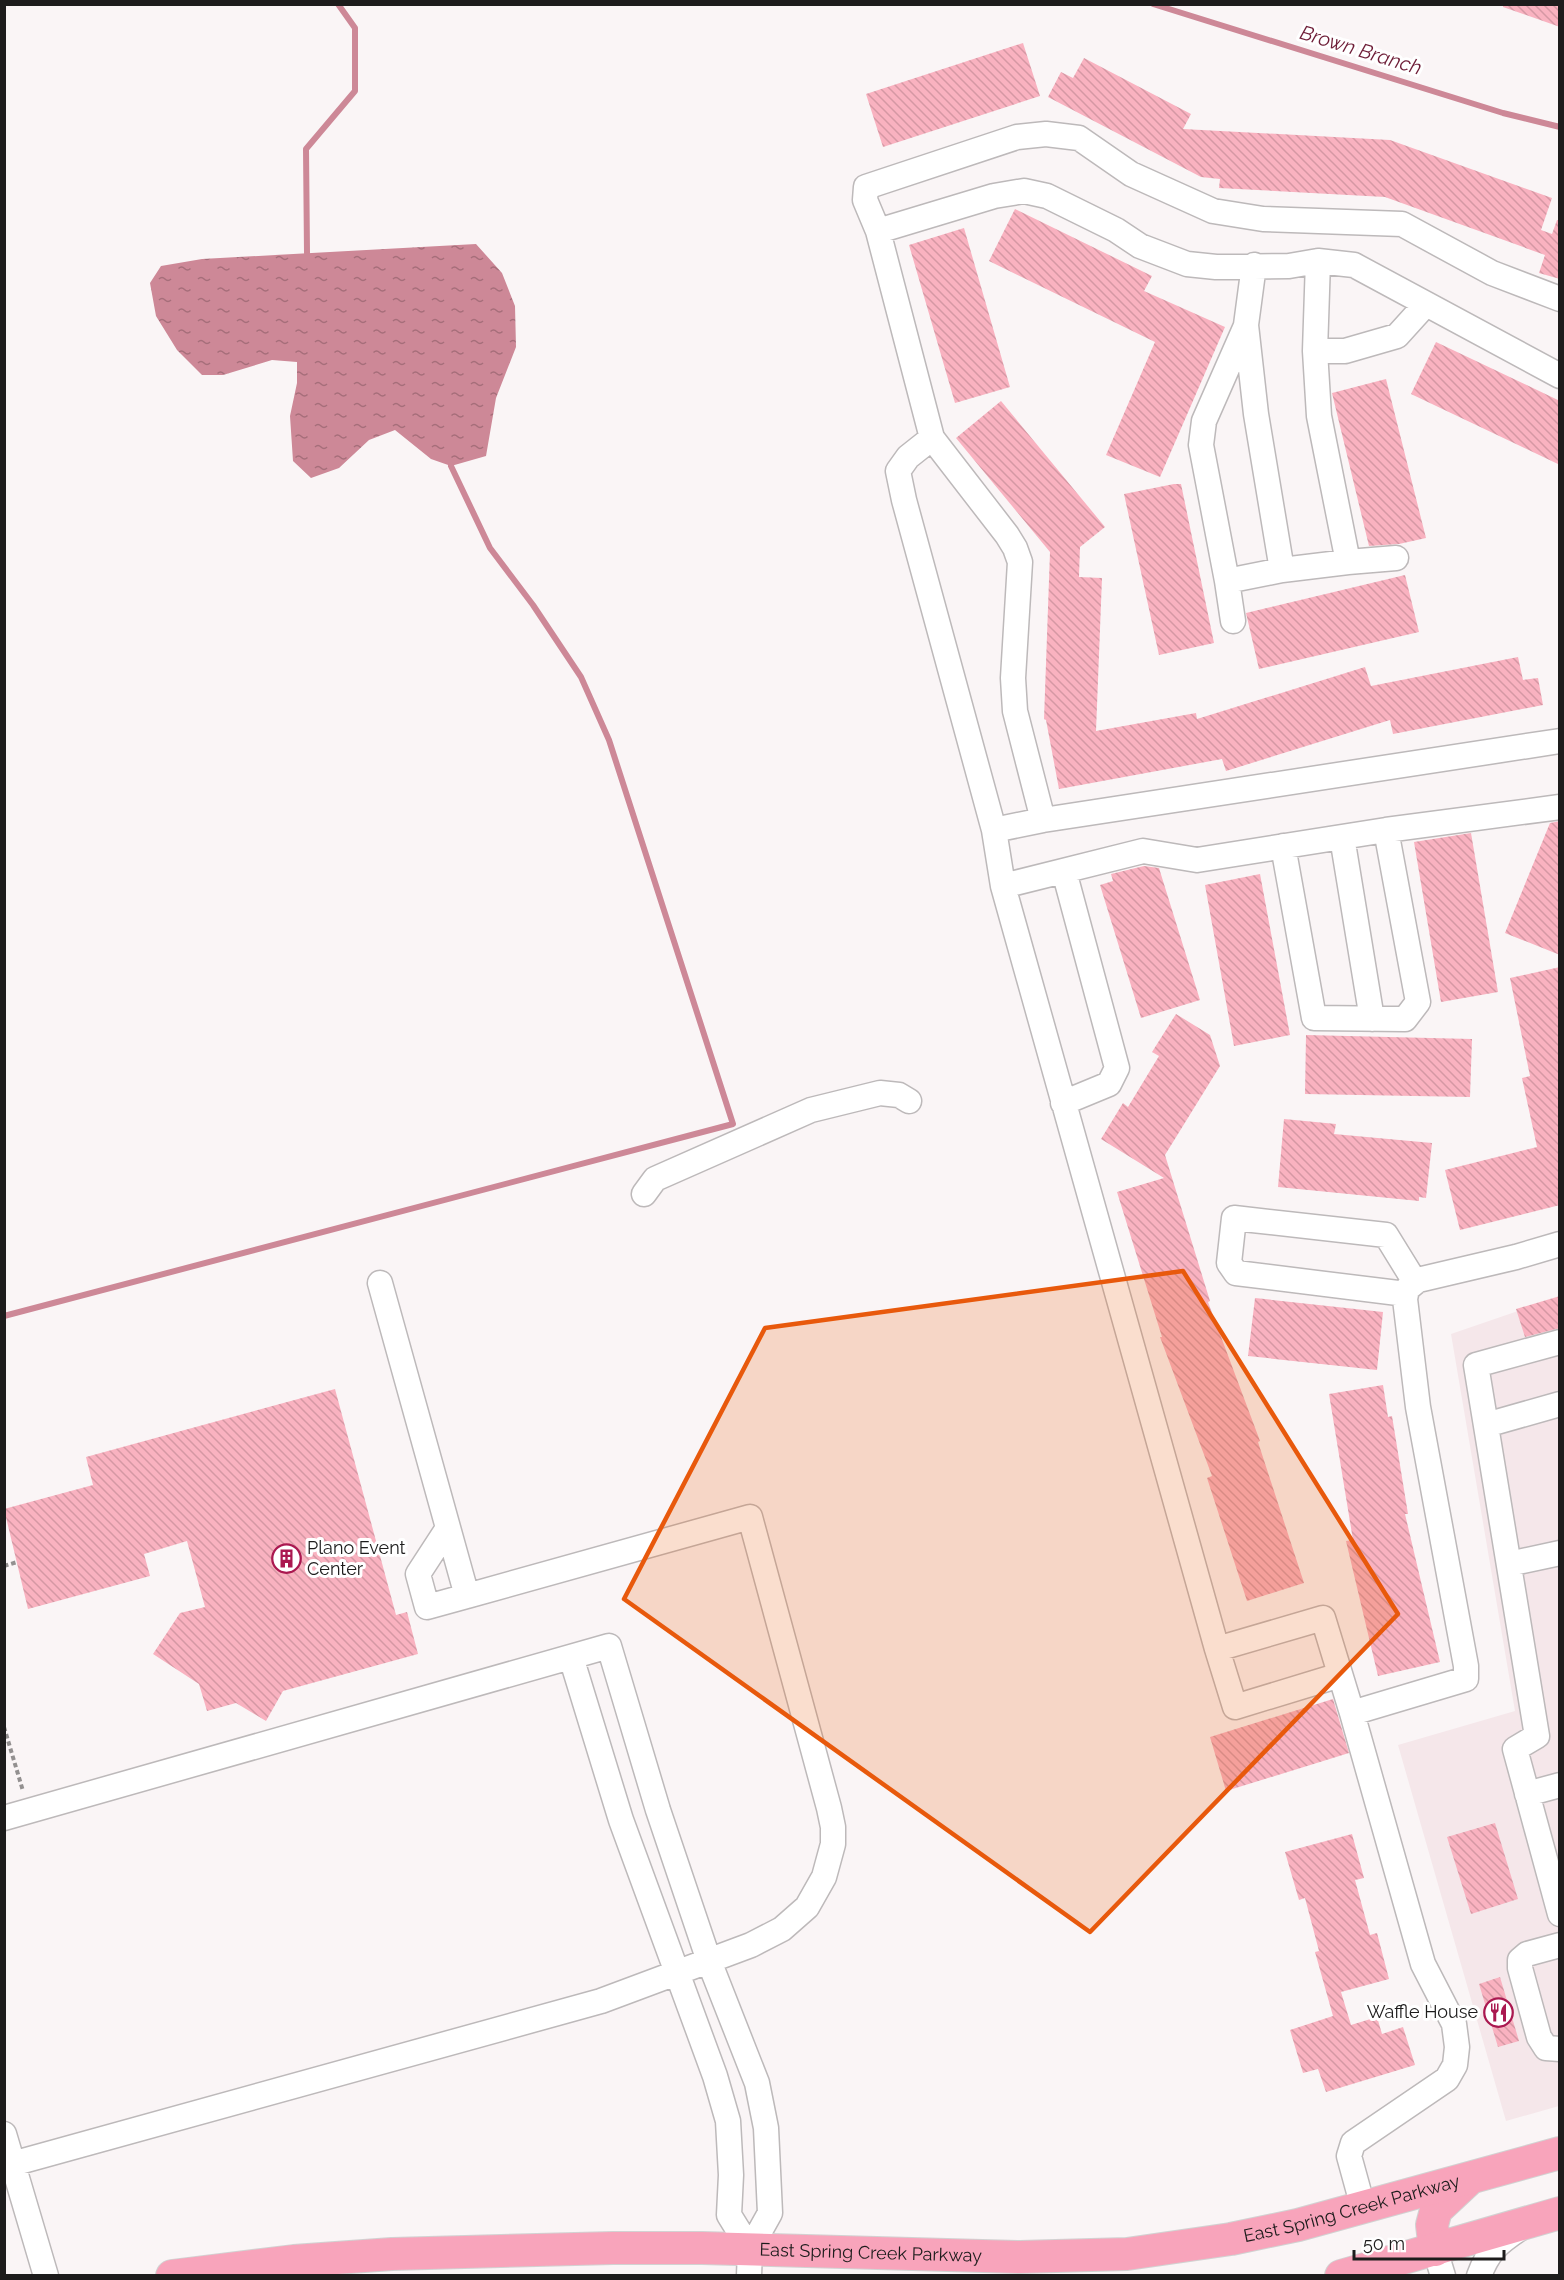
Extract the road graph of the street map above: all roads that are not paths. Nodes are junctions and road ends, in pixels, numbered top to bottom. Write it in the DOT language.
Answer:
graph roads {
  1 [pos="878,231"];
  2 [pos="1318,261"];
  3 [pos="1254,265"];
  4 [pos="1560,300"];
  5 [pos="1426,304"];
  6 [pos="1246,326"];
  7 [pos="1315,351"];
  8 [pos="1560,376"];
  9 [pos="932,438"];
  10 [pos="1396,558"];
  11 [pos="1348,562"];
  12 [pos="1282,570"];
  13 [pos="1227,581"];
  14 [pos="1233,621"];
  15 [pos="1560,741"];
  16 [pos="1560,807"];
  17 [pos="1043,820"];
  18 [pos="994,830"];
  19 [pos="1386,830"];
  20 [pos="1342,837"];
  21 [pos="1283,846"];
  22 [pos="1064,871"];
  23 [pos="1003,886"];
  24 [pos="1372,1019"];
  25 [pos="909,1101"];
  26 [pos="1063,1103"];
  27 [pos="644,1194"];
  28 [pos="1560,1244"];
  29 [pos="380,1283"];
  30 [pos="1410,1288"];
  31 [pos="1560,1342"];
  32 [pos="1560,1404"];
  33 [pos="1486,1425"];
  34 [pos="448,1528"];
  35 [pos="1560,1553"];
  36 [pos="1509,1564"];
  37 [pos="467,1596"];
  38 [pos="1217,1649"];
  39 [pos="571,1657"];
  40 [pos="1340,1675"];
  41 [pos="1352,1713"];
  42 [pos="1560,1785"];
  43 [pos="1527,1794"];
  44 [pos="4,1818"];
  45 [pos="1558,1901"];
  46 [pos="1560,1945"];
  47 [pos="709,1961"];
  48 [pos="676,1973"];
  49 [pos="1560,2049"];
  50 [pos="4,2134"];
  51 [pos="1560,2153"];
  52 [pos="12,2164"];
  53 [pos="1470,2178"];
  54 [pos="1363,2207"];
  55 [pos="1560,2213"];
  56 [pos="1528,2223"];
  57 [pos="749,2263"];
  58 [pos="1439,2263"];
  59 [pos="1077,2265"];
  60 [pos="46,2276"];
  61 [pos="172,2276"];
  62 [pos="1341,2276"];
  63 [pos="1479,2276"];
  1 -- 3 [label="lane"];
  1 -- 4 [label="lane"];
  1 -- 9 [label="lane"];
  2 -- 3 [label="lane"];
  2 -- 5 [label="lane"];
  2 -- 7 [label="lane"];
  3 -- 6 [label="lane"];
  5 -- 7 [label="lane"];
  5 -- 8 [label="lane"];
  6 -- 12 [label="lane"];
  6 -- 13 [label="lane"];
  7 -- 11 [label="lane"];
  9 -- 17 [label="lane"];
  9 -- 18 [label="lane"];
  10 -- 11 [label="lane"];
  11 -- 12 [label="lane"];
  12 -- 13 [label="lane"];
  13 -- 14 [label="lane"];
  15 -- 17 [label="lane"];
  16 -- 19 [label="lane"];
  17 -- 18 [label="lane"];
  18 -- 23 [label="lane"];
  19 -- 20 [label="lane"];
  19 -- 24 [label="lane"];
  20 -- 21 [label="lane"];
  20 -- 24 [label="lane"];
  21 -- 22 [label="lane"];
  21 -- 24 [label="lane"];
  22 -- 23 [label="lane"];
  22 -- 26 [label="lane"];
  23 -- 26 [label="lane"];
  25 -- 27 [label="lane"];
  26 -- 38 [label="lane"];
  28 -- 30 [label="lane"];
  29 -- 34 [label="lane"];
  30 -- 30 [label="lane"];
  30 -- 41 [label="lane"];
  31 -- 33 [label="lane"];
  32 -- 33 [label="lane"];
  33 -- 36 [label="lane"];
  34 -- 37 [label="lane"];
  34 -- 37 [label="lane"];
  35 -- 36 [label="lane"];
  36 -- 43 [label="lane"];
  37 -- 47 [label="lane"];
  38 -- 40 [label="lane"];
  38 -- 40 [label="lane"];
  39 -- 44 [label="lane"];
  39 -- 47 [label="lane"];
  39 -- 48 [label="lane"];
  40 -- 41 [label="lane"];
  41 -- 54 [label="lane"];
  42 -- 43 [label="lane"];
  43 -- 45 [label="lane"];
  46 -- 49 [label="lane"];
  47 -- 48 [label="lane"];
  47 -- 57 [label="lane"];
  48 -- 52 [label="lane"];
  48 -- 57 [label="lane"];
  50 -- 52 [label="lane"];
  51 -- 53 [label="main road, East Spring Creek Parkway"];
  52 -- 60 [label="lane"];
  53 -- 54 [label="main road, East Spring Creek Parkway"];
  53 -- 58 [label="main road"];
  54 -- 59 [label="main road, East Spring Creek Parkway"];
  55 -- 56 [label="main road"];
  56 -- 58 [label="main road"];
  56 -- 63 [label="lane"];
  57 -- 59 [label="main road, East Spring Creek Parkway"];
  57 -- 61 [label="main road, East Spring Creek Parkway"];
  58 -- 62 [label="main road"];
}
